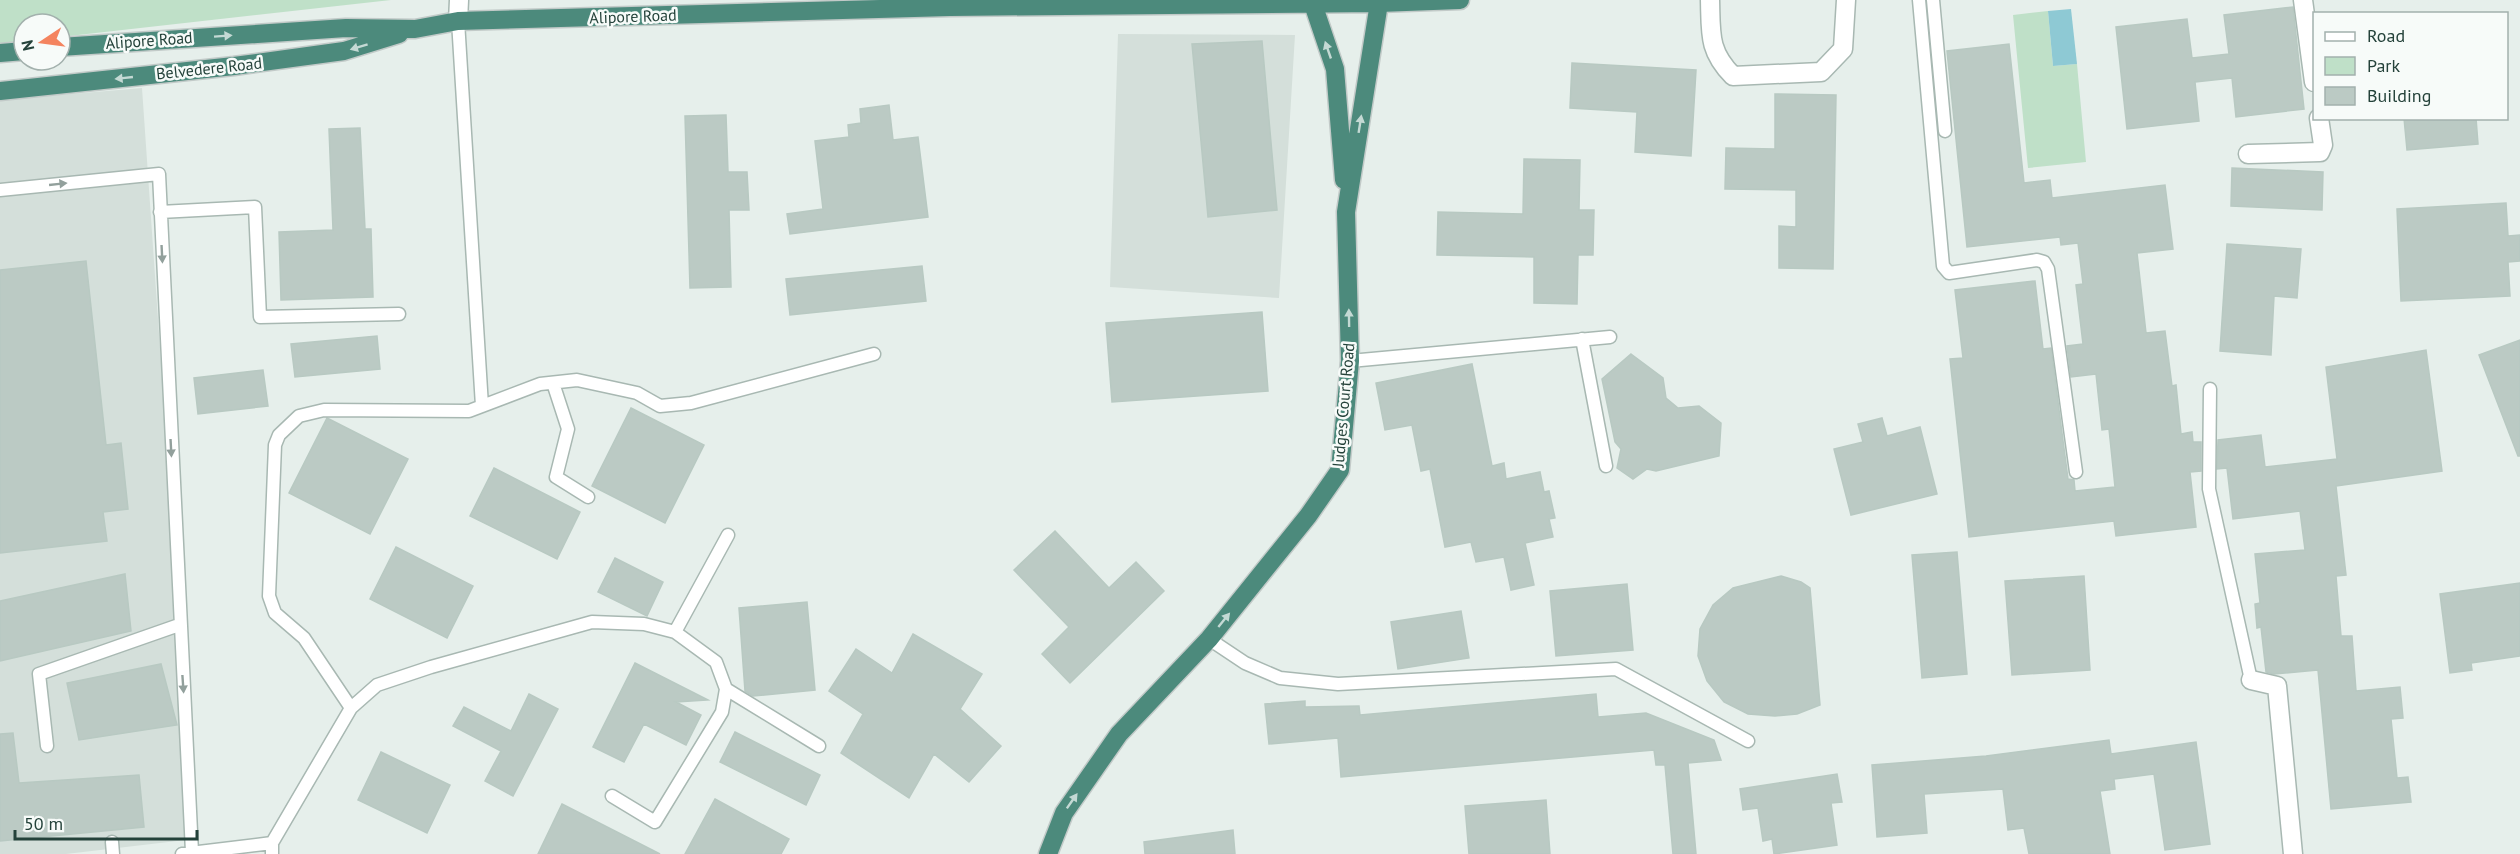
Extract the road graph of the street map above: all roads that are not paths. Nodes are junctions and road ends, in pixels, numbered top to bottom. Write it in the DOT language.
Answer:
graph roads {
  1 [pos="459,0"];
  2 [pos="1460,0"];
  3 [pos="1710,0"];
  4 [pos="1846,0"];
  5 [pos="1919,0"];
  6 [pos="1933,0"];
  7 [pos="2303,0"];
  8 [pos="1074,3"];
  9 [pos="1378,3"];
  10 [pos="1313,4"];
  11 [pos="458,21"];
  12 [pos="415,29"];
  13 [pos="72,46"];
  14 [pos="2313,75"];
  15 [pos="0,91"];
  16 [pos="2319,120"];
  17 [pos="1945,131"];
  18 [pos="2248,154"];
  19 [pos="0,190"];
  20 [pos="160,212"];
  21 [pos="1346,212"];
  22 [pos="399,314"];
  23 [pos="1610,337"];
  24 [pos="1582,339"];
  25 [pos="874,354"];
  26 [pos="1350,361"];
  27 [pos="553,383"];
  28 [pos="2210,389"];
  29 [pos="482,406"];
  30 [pos="1606,466"];
  31 [pos="2076,472"];
  32 [pos="588,497"];
  33 [pos="728,535"];
  34 [pos="179,625"];
  35 [pos="675,632"];
  36 [pos="1209,639"];
  37 [pos="2251,680"];
  38 [pos="726,690"];
  39 [pos="351,708"];
  40 [pos="1748,741"];
  41 [pos="47,746"];
  42 [pos="819,746"];
  43 [pos="612,796"];
  44 [pos="272,849"];
  45 [pos="187,853"];
  46 [pos="1048,854"];
  47 [pos="2293,854"];
  1 -- 11 [label="street"];
  2 -- 9 [label="highway, Alipore Road"];
  3 -- 4 [label="street"];
  5 -- 31 [label="lane"];
  6 -- 17 [label="lane"];
  7 -- 14 [label="street"];
  8 -- 10 [label="highway, Alipore Road"];
  8 -- 11 [label="highway, Alipore Road"];
  9 -- 10 [label="highway, Alipore Road"];
  21 -- 9 [label="highway, Judges Court Road, one-way"];
  21 -- 10 [label="highway, one-way"];
  11 -- 12 [label="highway, Alipore Road"];
  11 -- 29 [label="lane"];
  13 -- 12 [label="highway, Alipore Road, one-way"];
  12 -- 15 [label="highway, Belvedere Road, one-way"];
  16 -- 18 [label="street"];
  19 -- 20 [label="lane, one-way"];
  20 -- 22 [label="lane"];
  20 -- 34 [label="lane, one-way"];
  26 -- 21 [label="highway, Judges Court Road, one-way"];
  23 -- 24 [label="lane"];
  24 -- 26 [label="lane"];
  24 -- 30 [label="lane"];
  25 -- 27 [label="lane"];
  36 -- 26 [label="highway, Judges Court Road, one-way"];
  27 -- 29 [label="lane"];
  27 -- 32 [label="lane"];
  28 -- 37 [label="lane"];
  29 -- 39 [label="lane"];
  33 -- 35 [label="lane"];
  34 -- 41 [label="lane"];
  34 -- 45 [label="lane, one-way"];
  35 -- 38 [label="lane"];
  35 -- 39 [label="lane"];
  36 -- 40 [label="lane"];
  46 -- 36 [label="highway, Judges Court Road, one-way"];
  37 -- 47 [label="street"];
  38 -- 42 [label="lane"];
  38 -- 43 [label="lane"];
  39 -- 44 [label="lane"];
  44 -- 45 [label="lane"];
}
